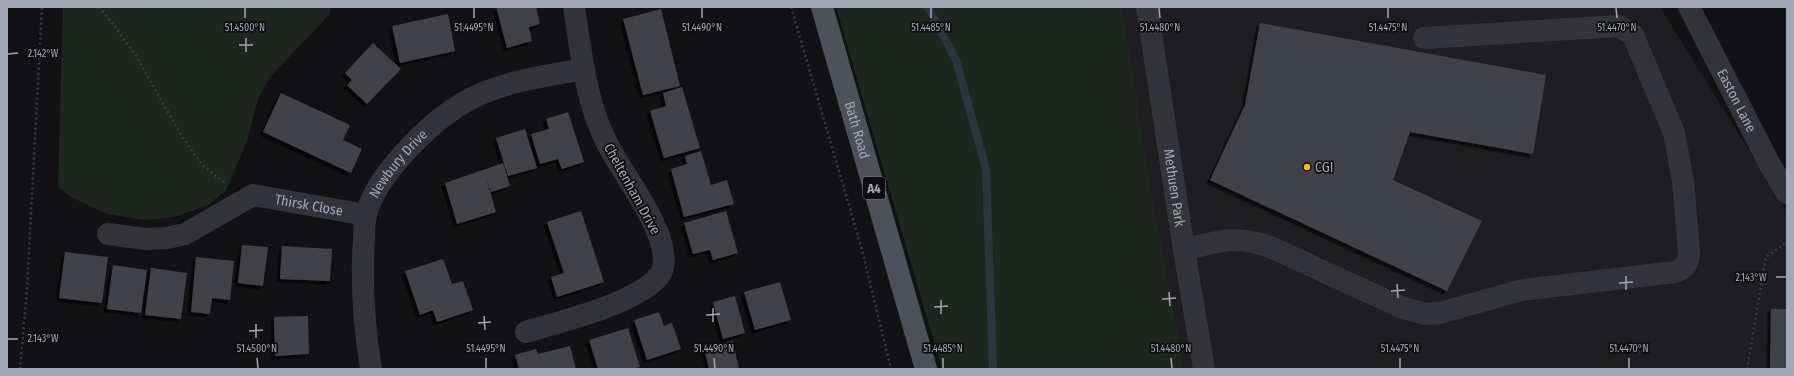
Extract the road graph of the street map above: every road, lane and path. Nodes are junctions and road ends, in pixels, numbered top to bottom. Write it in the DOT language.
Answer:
graph roads {
  1 [pos="42,7"];
  2 [pos="98,7"];
  3 [pos="574,7"];
  4 [pos="791,7"];
  5 [pos="822,7"];
  6 [pos="1147,7"];
  7 [pos="1688,7"];
  8 [pos="1424,38"];
  9 [pos="584,69"];
  10 [pos="1787,193"];
  11 [pos="253,195"];
  12 [pos="366,215"];
  13 [pos="108,234"];
  14 [pos="1787,242"];
  15 [pos="1184,250"];
  16 [pos="526,332"];
  17 [pos="20,369"];
  18 [pos="371,369"];
  19 [pos="891,369"];
  20 [pos="926,369"];
  21 [pos="1204,369"];
  22 [pos="1747,369"];
  1 -- 17 [label="path"];
  2 -- 11 [label="path"];
  3 -- 9 [label="street, Cheltenham Drive"];
  4 -- 19 [label="path"];
  5 -- 20 [label="main road, Bath Road / A4"];
  6 -- 15 [label="street, Methuen Park"];
  7 -- 10 [label="street, Easton Lane"];
  8 -- 15 [label="street"];
  9 -- 12 [label="street, Newbury Drive"];
  9 -- 16 [label="street, Cheltenham Drive"];
  11 -- 12 [label="street, Thirsk Close"];
  11 -- 13 [label="street"];
  12 -- 18 [label="street, Newbury Drive"];
  14 -- 22 [label="path"];
  15 -- 21 [label="street, Methuen Park"];
}
